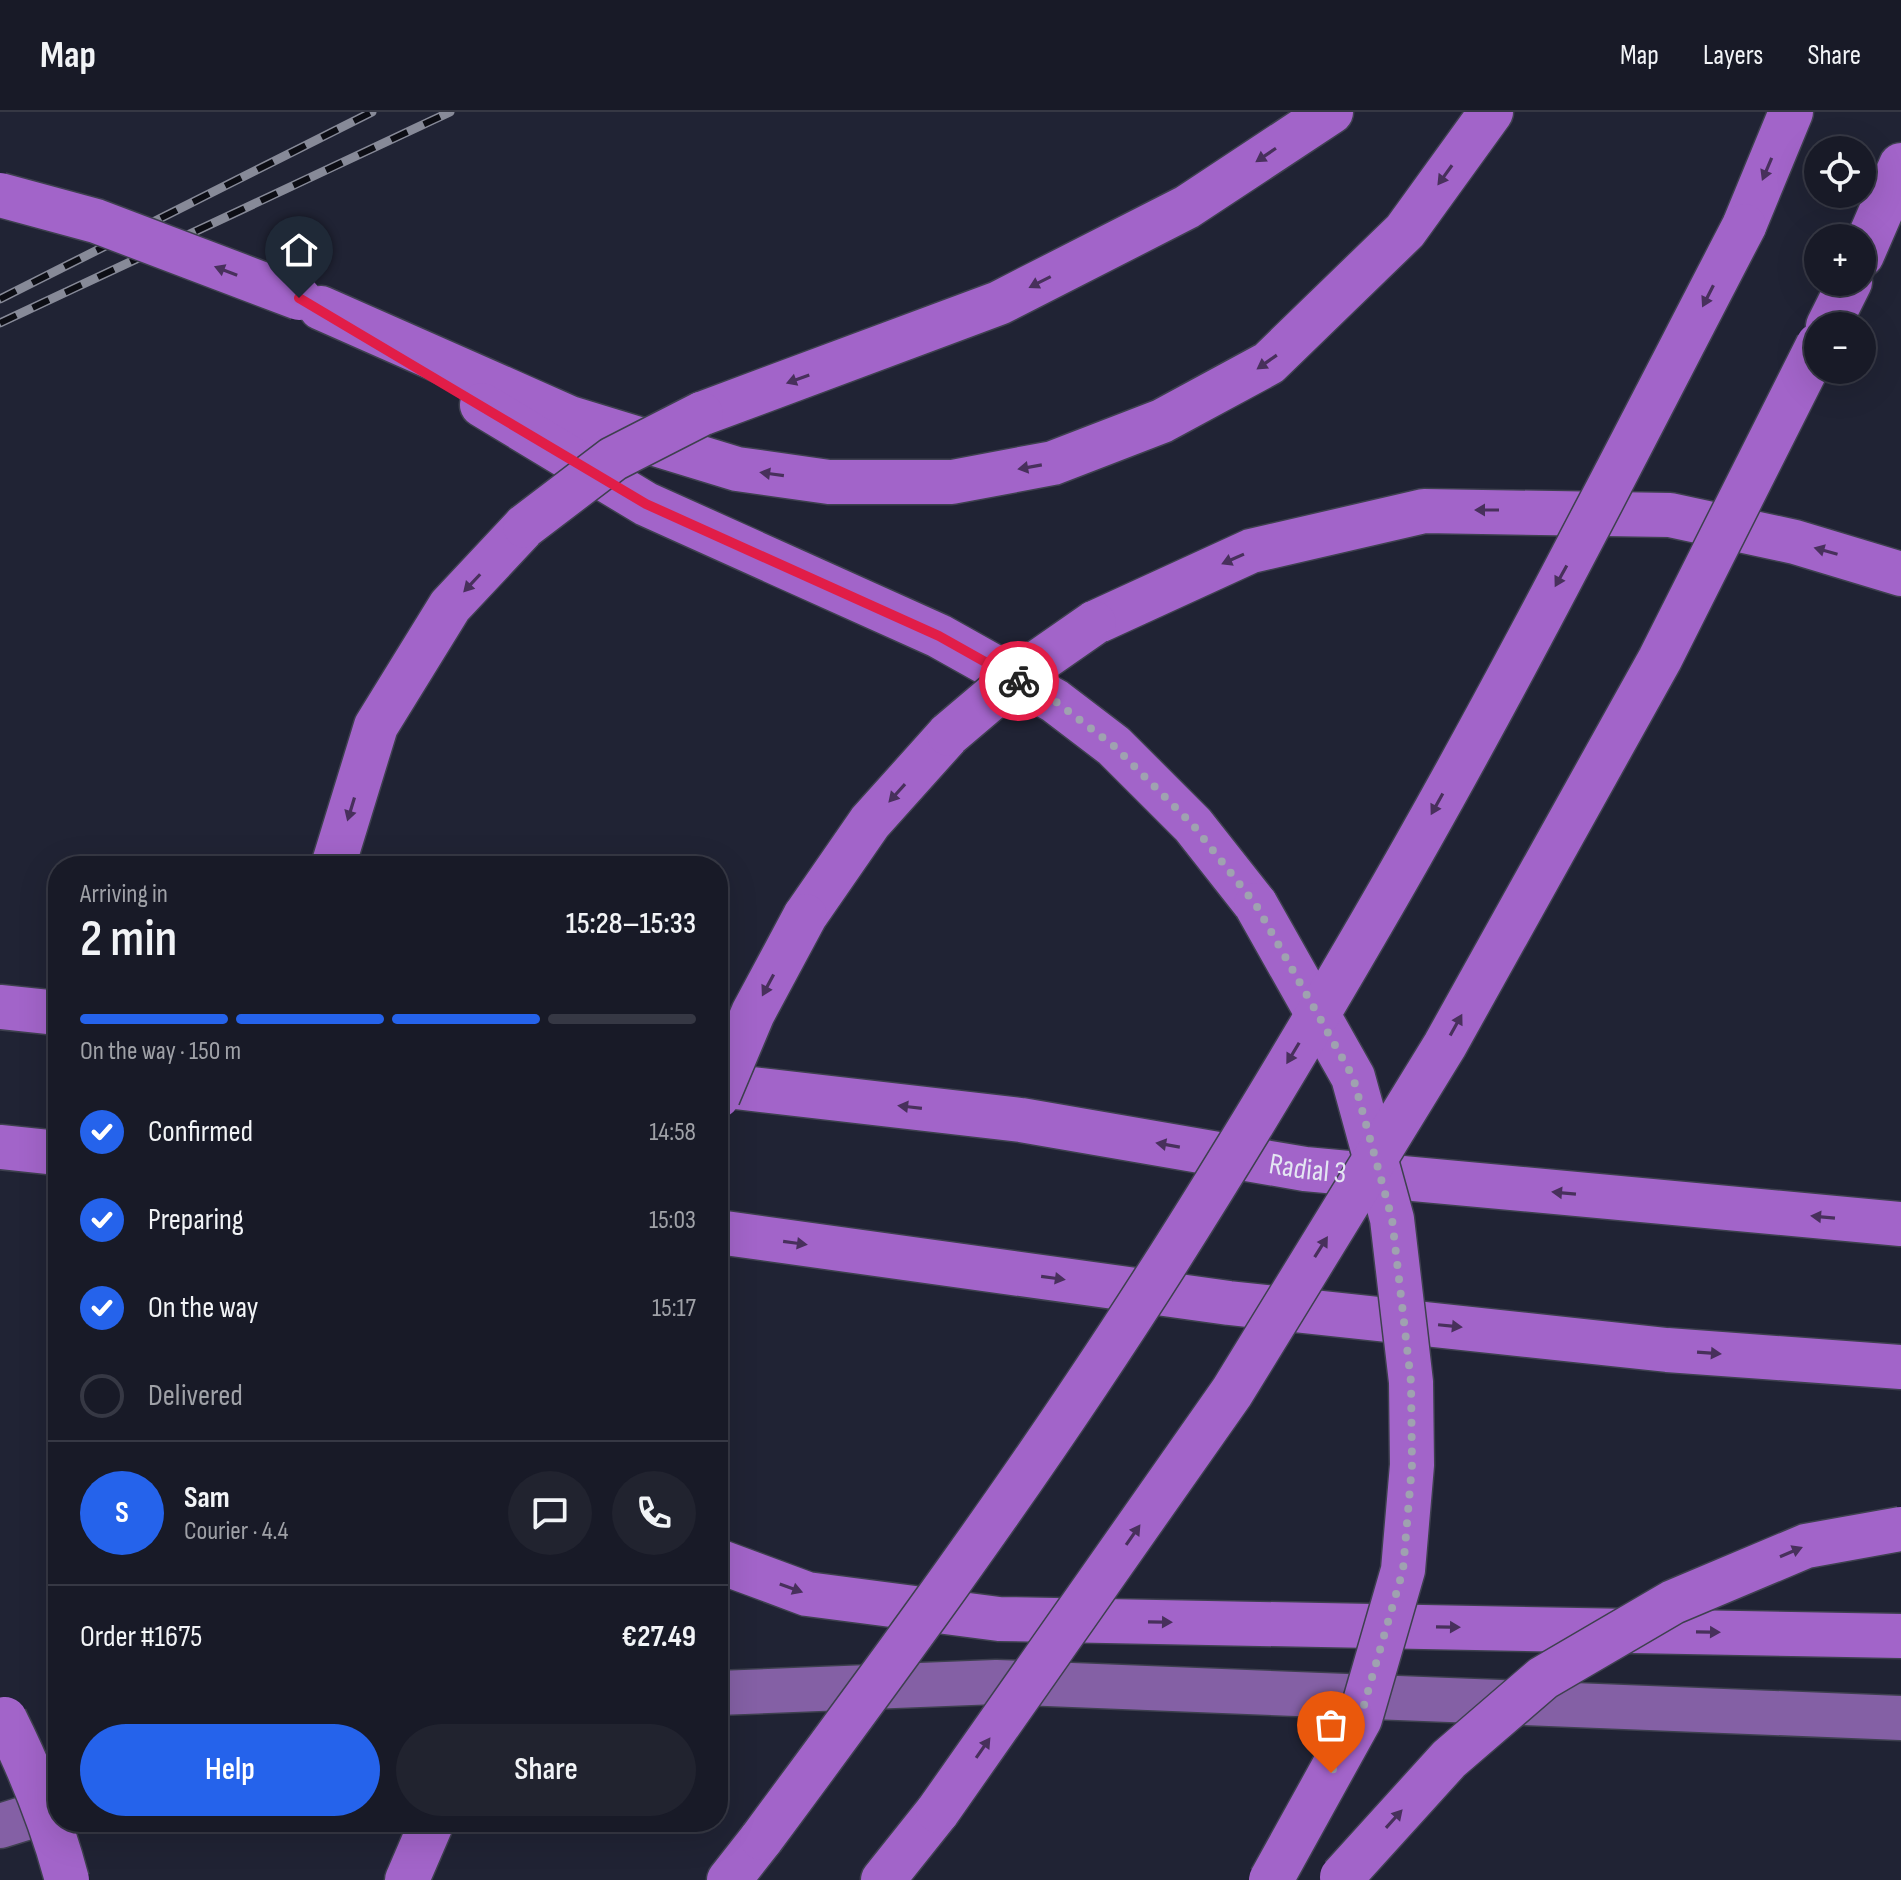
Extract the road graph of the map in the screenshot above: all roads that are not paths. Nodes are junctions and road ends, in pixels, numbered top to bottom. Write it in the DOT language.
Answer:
graph roads {
  1 [pos="1331,112"];
  2 [pos="1491,112"];
  3 [pos="1791,112"];
  4 [pos="1901,165"];
  5 [pos="0,195"];
  6 [pos="1875,224"];
  7 [pos="310,303"];
  8 [pos="1804,373"];
  9 [pos="1901,574"];
  10 [pos="336,856"];
  11 [pos="0,1007"];
  12 [pos="48,1012"];
  13 [pos="728,1072"];
  14 [pos="728,1086"];
  15 [pos="0,1147"];
  16 [pos="48,1152"];
  17 [pos="1901,1224"];
  18 [pos="728,1233"];
  19 [pos="1901,1367"];
  20 [pos="1901,1529"];
  21 [pos="728,1565"];
  22 [pos="1901,1636"];
  23 [pos="728,1693"];
  24 [pos="2,1715"];
  25 [pos="1901,1718"];
  26 [pos="48,1811"];
  27 [pos="48,1814"];
  28 [pos="0,1826"];
  29 [pos="55,1832"];
  30 [pos="428,1832"];
  31 [pos="1341,1879"];
  32 [pos="67,1880"];
  33 [pos="407,1880"];
  34 [pos="729,1880"];
  35 [pos="883,1880"];
  36 [pos="1271,1880"];
  1 -- 10 [label="highway, one-way, bridge"];
  2 -- 7 [label="highway, one-way"];
  3 -- 34 [label="highway, one-way, bridge"];
  4 -- 6 [label="highway"];
  7 -- 5 [label="highway, one-way, bridge"];
  7 -- 36 [label="highway, bridge"];
  35 -- 8 [label="highway, one-way, bridge"];
  9 -- 13 [label="highway, one-way, bridge"];
  11 -- 12 [label="highway"];
  17 -- 14 [label="highway, Radial 3, one-way"];
  15 -- 16 [label="highway"];
  18 -- 19 [label="highway, one-way"];
  31 -- 20 [label="highway, one-way, bridge"];
  21 -- 22 [label="highway, one-way"];
  23 -- 25 [label="main road"];
  24 -- 27 [label="highway, bridge"];
  26 -- 28 [label="main road"];
  29 -- 32 [label="highway, bridge"];
  30 -- 33 [label="highway"];
}
